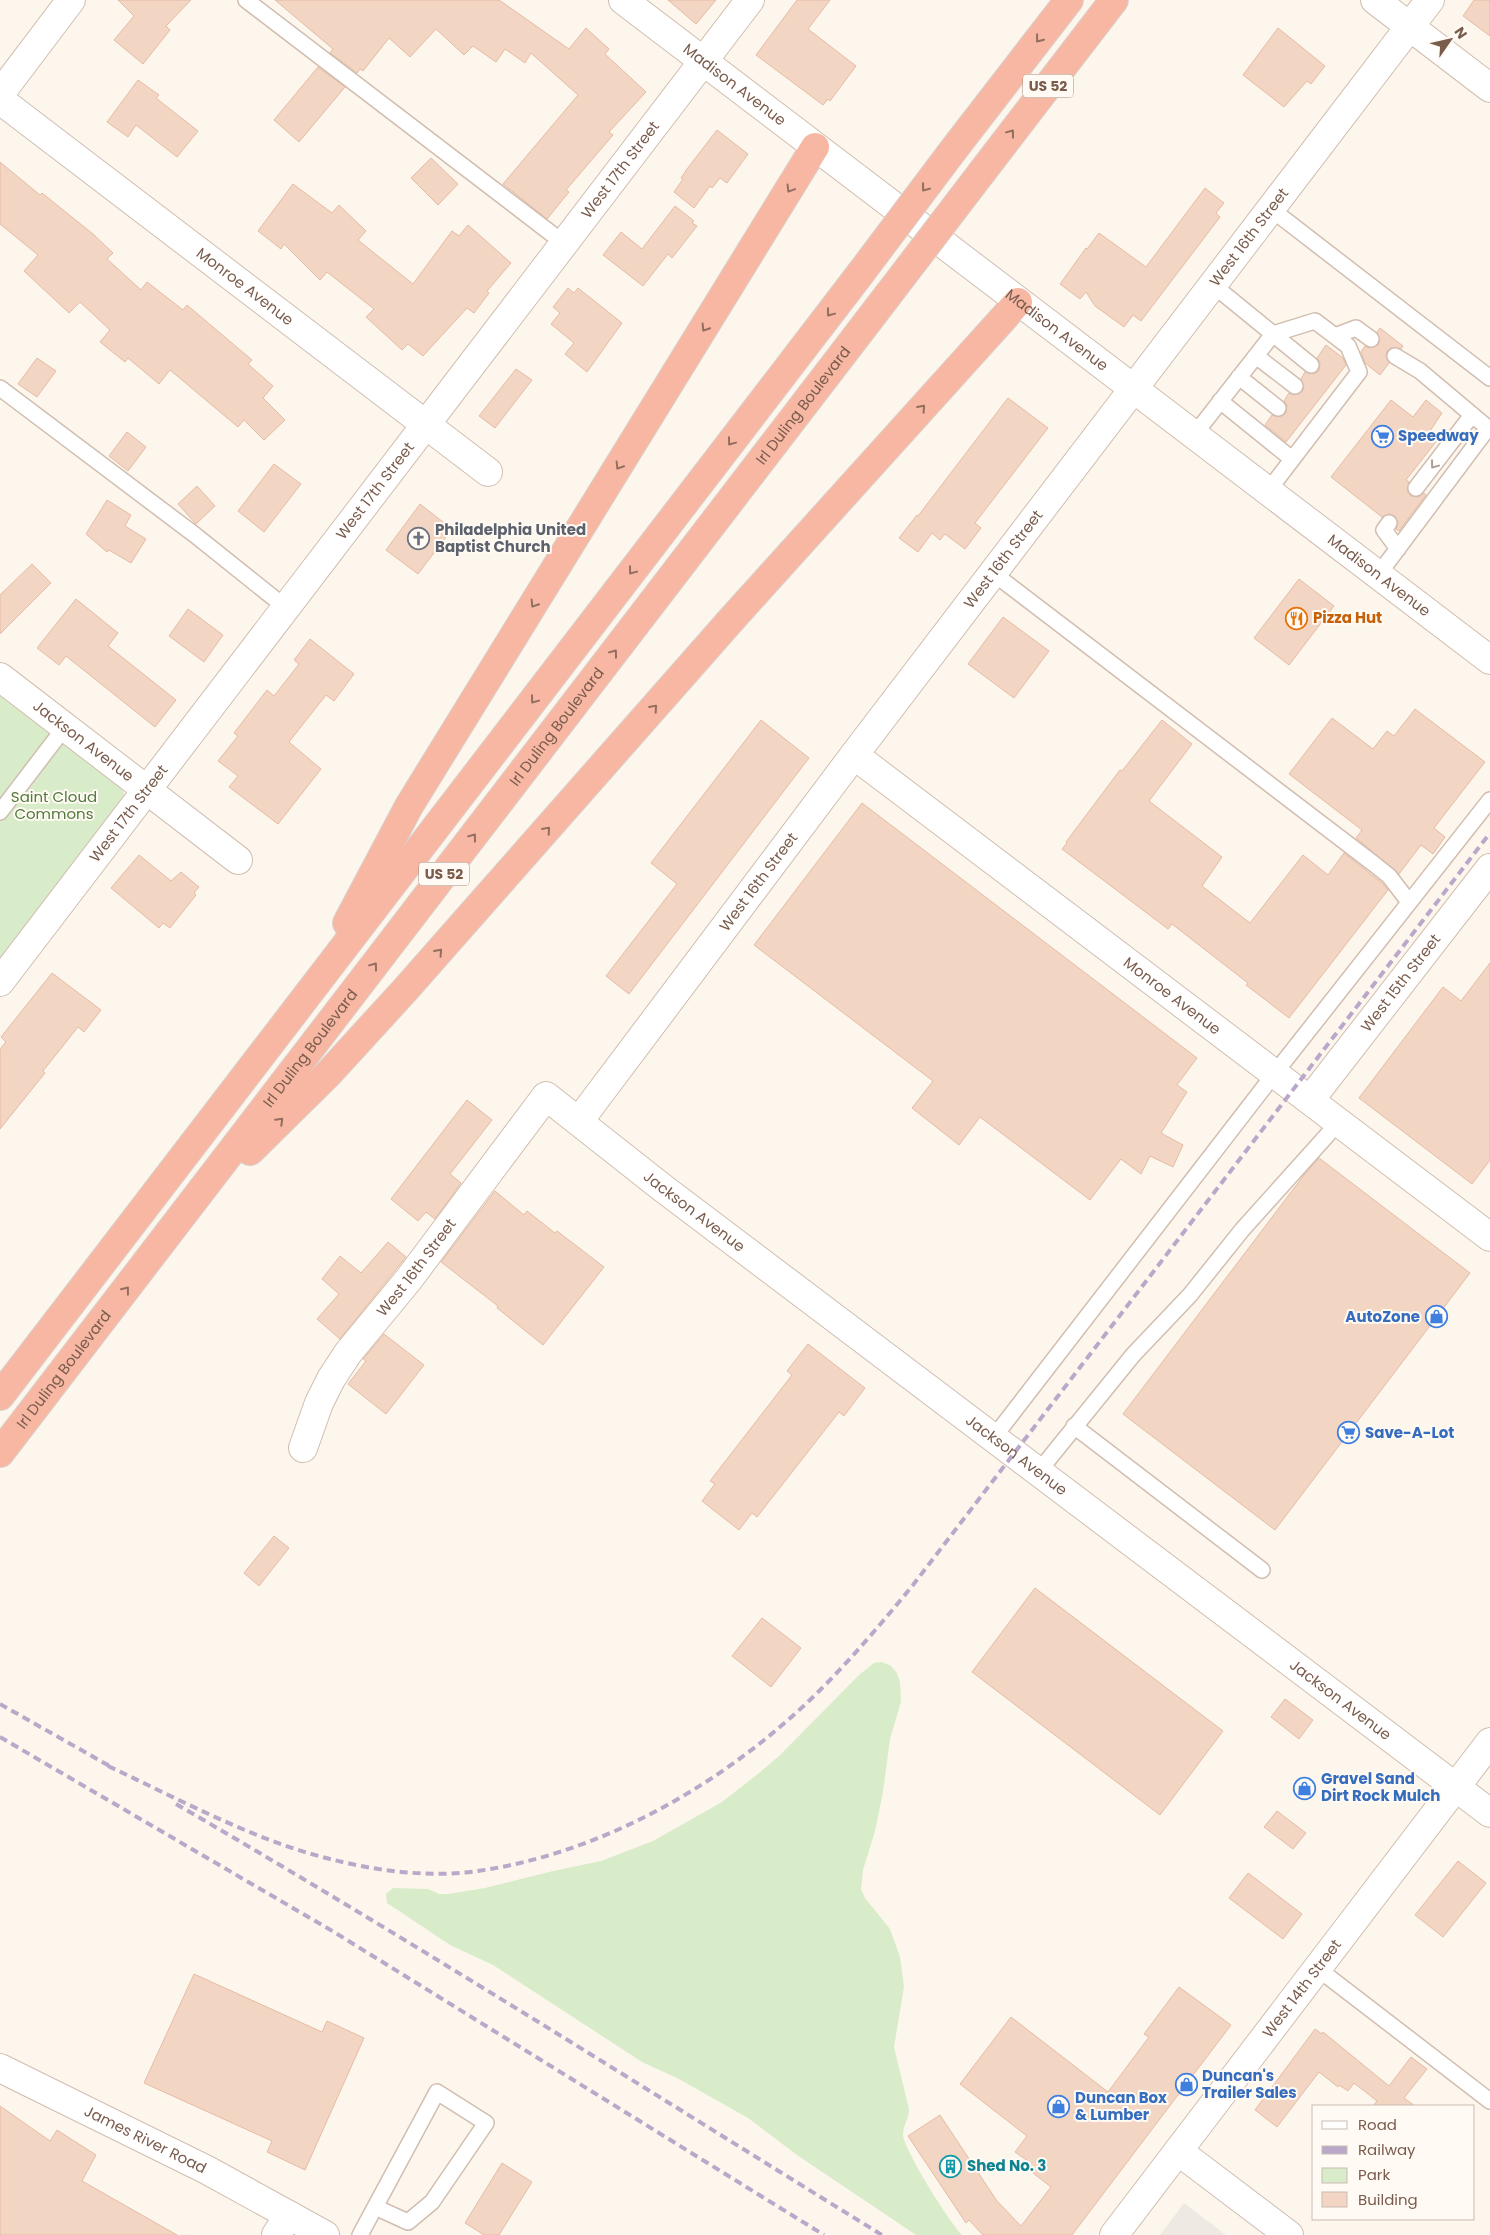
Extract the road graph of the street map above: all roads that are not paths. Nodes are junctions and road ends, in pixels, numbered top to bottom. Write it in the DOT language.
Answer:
graph roads {
  1 [pos="71,0"];
  2 [pos="246,0"];
  3 [pos="623,0"];
  4 [pos="750,0"];
  5 [pos="1069,0"];
  6 [pos="1114,0"];
  7 [pos="1375,0"];
  8 [pos="1430,0"];
  9 [pos="1410,26"];
  10 [pos="704,61"];
  11 [pos="1490,88"];
  12 [pos="0,94"];
  13 [pos="0,100"];
  14 [pos="815,147"];
  15 [pos="1271,209"];
  16 [pos="565,244"];
  17 [pos="1213,285"];
  18 [pos="1018,302"];
  19 [pos="1273,334"];
  20 [pos="1335,336"];
  21 [pos="1371,339"];
  22 [pos="1256,356"];
  23 [pos="1395,356"];
  24 [pos="1311,365"];
  25 [pos="1239,377"];
  26 [pos="1490,378"];
  27 [pos="1295,386"];
  28 [pos="0,388"];
  29 [pos="1133,389"];
  30 [pos="1220,401"];
  31 [pos="1278,408"];
  32 [pos="1472,415"];
  33 [pos="425,425"];
  34 [pos="1194,435"];
  35 [pos="1292,459"];
  36 [pos="488,472"];
  37 [pos="1416,488"];
  38 [pos="1268,492"];
  39 [pos="1389,523"];
  40 [pos="1398,550"];
  41 [pos="993,573"];
  42 [pos="1378,575"];
  43 [pos="285,607"];
  44 [pos="1490,660"];
  45 [pos="0,677"];
  46 [pos="65,727"];
  47 [pos="854,755"];
  48 [pos="148,791"];
  49 [pos="1490,800"];
  50 [pos="0,812"];
  51 [pos="238,860"];
  52 [pos="1490,868"];
  53 [pos="1410,902"];
  54 [pos="0,982"];
  55 [pos="316,984"];
  56 [pos="1275,1073"];
  57 [pos="546,1096"];
  58 [pos="1310,1100"];
  59 [pos="579,1122"];
  60 [pos="1339,1122"];
  61 [pos="172,1230"];
  62 [pos="1489,1235"];
  63 [pos="0,1396"];
  64 [pos="1074,1426"];
  65 [pos="994,1438"];
  66 [pos="303,1448"];
  67 [pos="0,1453"];
  68 [pos="1039,1471"];
  69 [pos="1262,1570"];
  70 [pos="1490,1742"];
  71 [pos="1456,1787"];
  72 [pos="1490,1813"];
  73 [pos="1317,1968"];
  74 [pos="0,2068"];
  75 [pos="1490,2101"];
  76 [pos="1178,2151"];
  77 [pos="375,2207"];
  78 [pos="283,2225"];
  79 [pos="324,2235"];
  80 [pos="360,2235"];
  81 [pos="1114,2235"];
  82 [pos="1289,2235"];
  1 -- 12 [label="street"];
  2 -- 16 [label="lane"];
  3 -- 10 [label="street, Madison Avenue"];
  4 -- 10 [label="street, West 17th Street"];
  5 -- 55 [label="highway, US 52, one-way, bridge"];
  61 -- 6 [label="highway, Irl Duling Boulevard / US 52, one-way, bridge"];
  7 -- 9 [label="street"];
  8 -- 9 [label="street, West 16th Street"];
  9 -- 11 [label="street"];
  9 -- 15 [label="street, West 16th Street"];
  10 -- 14 [label="street, Madison Avenue"];
  10 -- 16 [label="street, West 17th Street"];
  13 -- 33 [label="street, Monroe Avenue"];
  14 -- 18 [label="street, Madison Avenue"];
  14 -- 55 [label="highway, one-way"];
  15 -- 17 [label="street, West 16th Street"];
  15 -- 26 [label="lane"];
  16 -- 33 [label="street, West 17th Street"];
  17 -- 19 [label="lane"];
  17 -- 29 [label="street, West 16th Street"];
  18 -- 29 [label="street, Madison Avenue"];
  61 -- 18 [label="highway, one-way"];
  19 -- 20 [label="lane"];
  19 -- 22 [label="lane"];
  19 -- 24 [label="lane"];
  20 -- 21 [label="lane"];
  20 -- 35 [label="lane"];
  22 -- 25 [label="lane"];
  22 -- 27 [label="lane"];
  23 -- 32 [label="lane"];
  25 -- 30 [label="lane"];
  25 -- 31 [label="lane"];
  28 -- 43 [label="lane"];
  29 -- 34 [label="street, Madison Avenue"];
  29 -- 41 [label="street, West 16th Street"];
  30 -- 34 [label="lane"];
  30 -- 35 [label="lane"];
  32 -- 37 [label="lane, one-way"];
  32 -- 40 [label="lane"];
  33 -- 36 [label="street, Monroe Avenue"];
  33 -- 43 [label="street, West 17th Street"];
  34 -- 38 [label="street, Madison Avenue"];
  35 -- 38 [label="lane"];
  38 -- 42 [label="street, Madison Avenue"];
  39 -- 40 [label="lane"];
  40 -- 42 [label="lane"];
  41 -- 47 [label="street, West 16th Street"];
  41 -- 53 [label="lane"];
  42 -- 44 [label="street, Madison Avenue"];
  43 -- 48 [label="street, West 17th Street"];
  45 -- 46 [label="street, Jackson Avenue"];
  46 -- 48 [label="street, Jackson Avenue"];
  46 -- 50 [label="lane"];
  47 -- 56 [label="street, Monroe Avenue"];
  47 -- 59 [label="street, West 16th Street"];
  48 -- 51 [label="street, Jackson Avenue"];
  48 -- 54 [label="street, West 17th Street"];
  49 -- 53 [label="lane"];
  52 -- 58 [label="street, West 15th Street"];
  53 -- 56 [label="lane"];
  55 -- 63 [label="highway, US 52"];
  56 -- 58 [label="street, Monroe Avenue"];
  56 -- 65 [label="lane"];
  57 -- 59 [label="street, Jackson Avenue"];
  57 -- 66 [label="street, West 16th Street"];
  58 -- 60 [label="street, Monroe Avenue"];
  59 -- 65 [label="street, Jackson Avenue"];
  60 -- 62 [label="street, Monroe Avenue"];
  60 -- 64 [label="lane"];
  67 -- 61 [label="highway, Irl Duling Boulevard / US 52, one-way"];
  64 -- 68 [label="lane"];
  64 -- 69 [label="lane"];
  65 -- 68 [label="street, Jackson Avenue"];
  68 -- 71 [label="street, Jackson Avenue"];
  70 -- 71 [label="street, West 14th Street"];
  71 -- 72 [label="street, Jackson Avenue"];
  71 -- 73 [label="street, West 14th Street"];
  73 -- 75 [label="lane"];
  73 -- 76 [label="street, West 14th Street"];
  74 -- 78 [label="street, James River Road"];
  76 -- 81 [label="street, West 14th Street"];
  76 -- 82 [label="street"];
  77 -- 77 [label="lane"];
  77 -- 80 [label="lane"];
  78 -- 79 [label="street, James River Road"];
}
